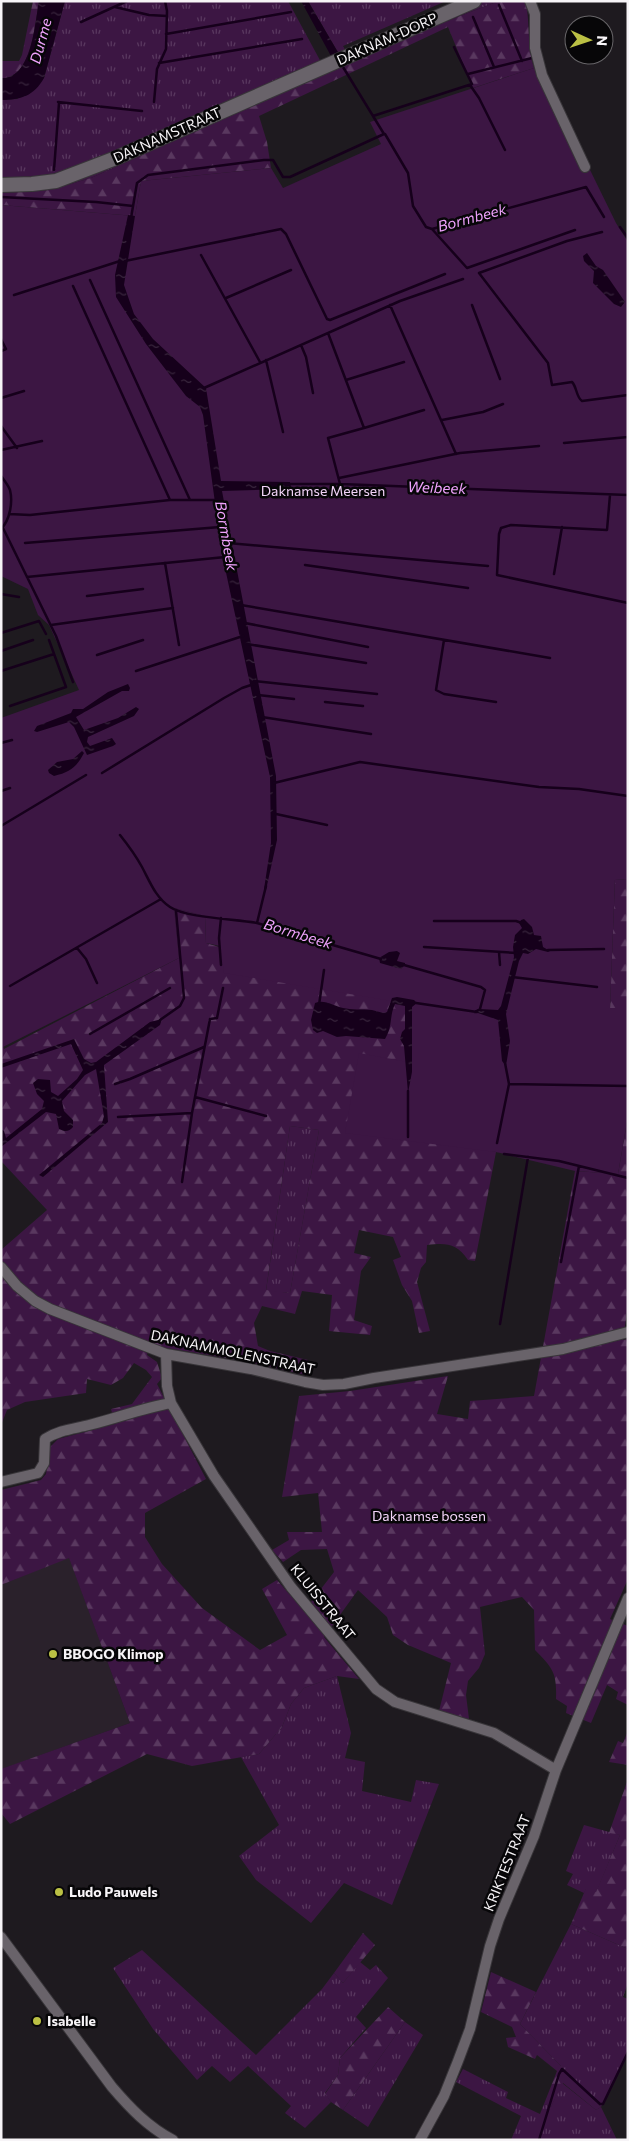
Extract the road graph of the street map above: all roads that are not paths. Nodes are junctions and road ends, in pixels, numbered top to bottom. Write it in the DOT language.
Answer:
graph roads {
  1 [pos="474,1"];
  2 [pos="530,1"];
  3 [pos="328,65"];
  4 [pos="585,166"];
  5 [pos="1,185"];
  6 [pos="1,1267"];
  7 [pos="628,1332"];
  8 [pos="166,1354"];
  9 [pos="171,1403"];
  10 [pos="1,1482"];
  11 [pos="628,1598"];
  12 [pos="556,1770"];
  13 [pos="1,1937"];
  14 [pos="158,2136"];
  15 [pos="173,2140"];
  16 [pos="420,2140"];
  1 -- 3 [label="street, DAKNAM-DORP"];
  2 -- 4 [label="street"];
  3 -- 5 [label="street, DAKNAMSTRAAT"];
  6 -- 8 [label="street, DAKNAMMOLENSTRAAT"];
  7 -- 8 [label="street, DAKNAMMOLENSTRAAT"];
  8 -- 9 [label="street, KLUISSTRAAT"];
  9 -- 10 [label="street"];
  9 -- 12 [label="street, KLUISSTRAAT"];
  11 -- 12 [label="street, KRIKTESTRAAT"];
  12 -- 16 [label="street, KRIKTESTRAAT"];
  13 -- 14 [label="street"];
  14 -- 15 [label="street"];
}
